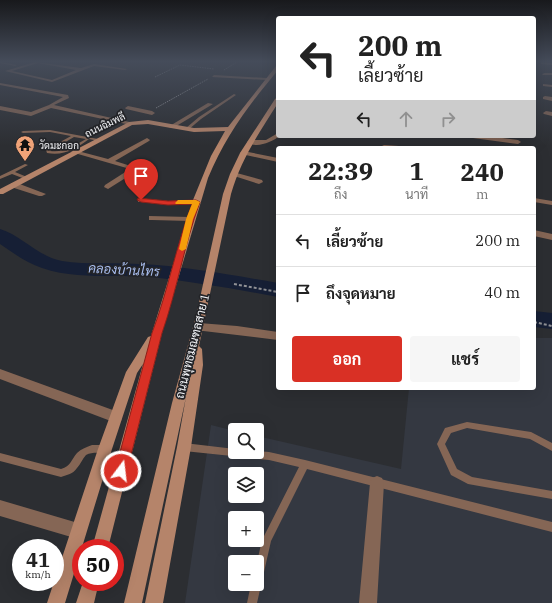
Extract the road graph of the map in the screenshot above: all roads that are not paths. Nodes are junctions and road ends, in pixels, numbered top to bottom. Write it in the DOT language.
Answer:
graph roads {
  1 [pos="32,90"];
  2 [pos="260,90"];
  3 [pos="235,95"];
  4 [pos="545,98"];
  5 [pos="552,99"];
  6 [pos="276,102"];
  7 [pos="210,104"];
  8 [pos="51,106"];
  9 [pos="0,108"];
  10 [pos="128,108"];
  11 [pos="546,113"];
  12 [pos="552,114"];
  13 [pos="138,122"];
  14 [pos="131,123"];
  15 [pos="171,127"];
  16 [pos="187,129"];
  17 [pos="230,129"];
  18 [pos="23,132"];
  19 [pos="73,136"];
  20 [pos="276,136"];
  21 [pos="488,138"];
  22 [pos="88,139"];
  23 [pos="98,140"];
  24 [pos="147,140"];
  25 [pos="518,142"];
  26 [pos="246,148"];
  27 [pos="74,152"];
  28 [pos="276,155"];
  29 [pos="276,159"];
  30 [pos="110,161"];
  31 [pos="26,165"];
  32 [pos="12,172"];
  33 [pos="233,174"];
  34 [pos="0,178"];
  35 [pos="26,178"];
  36 [pos="258,182"];
  37 [pos="14,184"];
  38 [pos="108,187"];
  39 [pos="0,192"];
  40 [pos="42,194"];
  41 [pos="141,200"];
  42 [pos="536,200"];
  43 [pos="196,202"];
  44 [pos="552,203"];
  45 [pos="152,218"];
  46 [pos="190,219"];
  47 [pos="536,233"];
  48 [pos="552,237"];
  49 [pos="157,333"];
  50 [pos="197,333"];
  51 [pos="276,336"];
  52 [pos="0,374"];
  53 [pos="116,417"];
  54 [pos="184,447"];
  55 [pos="552,447"];
  56 [pos="105,449"];
  57 [pos="0,457"];
  58 [pos="305,464"];
  59 [pos="377,483"];
  60 [pos="552,495"];
  61 [pos="0,508"];
  62 [pos="552,527"];
  63 [pos="78,531"];
  64 [pos="103,539"];
  65 [pos="264,555"];
  66 [pos="88,591"];
  67 [pos="255,591"];
  68 [pos="56,603"];
  69 [pos="85,603"];
  70 [pos="133,603"];
  71 [pos="154,603"];
  72 [pos="252,603"];
  73 [pos="368,603"];
  1 -- 8 [label="street"];
  2 -- 17 [label="main road"];
  3 -- 16 [label="lane"];
  4 -- 5 [label="street"];
  6 -- 26 [label="main road, ถนนพุทธมณฑลสาย 1"];
  7 -- 15 [label="street"];
  8 -- 9 [label="street"];
  8 -- 14 [label="street"];
  10 -- 13 [label="street"];
  11 -- 12 [label="street"];
  13 -- 14 [label="main road, ถนนฉิมพลี"];
  13 -- 15 [label="main road, ถนนฉิมพลี"];
  14 -- 23 [label="main road, ถนนฉิมพลี"];
  15 -- 16 [label="main road, ถนนฉิมพลี"];
  16 -- 17 [label="main road, ถนนฉิมพลี"];
  17 -- 43 [label="main road"];
  18 -- 19 [label="lane"];
  19 -- 22 [label="lane"];
  19 -- 22 [label="lane"];
  20 -- 26 [label="street"];
  21 -- 25 [label="street"];
  22 -- 23 [label="lane"];
  23 -- 27 [label="main road, ถนนฉิมพลี"];
  24 -- 30 [label="street"];
  26 -- 28 [label="street"];
  26 -- 29 [label="street"];
  26 -- 33 [label="main road, ถนนพุทธมณฑลสาย 1"];
  27 -- 30 [label="street"];
  27 -- 35 [label="main road, ถนนฉิมพลี"];
  30 -- 38 [label="street"];
  31 -- 32 [label="lane"];
  32 -- 34 [label="lane"];
  32 -- 35 [label="lane"];
  33 -- 36 [label="street"];
  33 -- 50 [label="main road, ถนนพุทธมณฑลสาย 1"];
  35 -- 37 [label="main road, ถนนฉิมพลี"];
  37 -- 39 [label="main road, ถนนฉิมพลี"];
  37 -- 40 [label="street"];
  41 -- 43 [label="street"];
  42 -- 44 [label="street"];
  43 -- 46 [label="main road"];
  45 -- 46 [label="street"];
  46 -- 49 [label="main road"];
  47 -- 48 [label="street"];
  49 -- 53 [label="main road"];
  49 -- 64 [label="main road"];
  50 -- 51 [label="street"];
  50 -- 54 [label="main road"];
  50 -- 70 [label="main road, ถนนพุทธมณฑลสาย 1"];
  52 -- 53 [label="street"];
  53 -- 56 [label="main road"];
  54 -- 58 [label="lane"];
  54 -- 71 [label="main road"];
  55 -- 60 [label="lane"];
  56 -- 57 [label="lane"];
  56 -- 63 [label="main road"];
  58 -- 59 [label="lane"];
  58 -- 65 [label="lane"];
  59 -- 62 [label="lane"];
  59 -- 73 [label="street"];
  61 -- 63 [label="street"];
  63 -- 68 [label="main road"];
  66 -- 69 [label="main road"];
  67 -- 72 [label="lane"];
}
